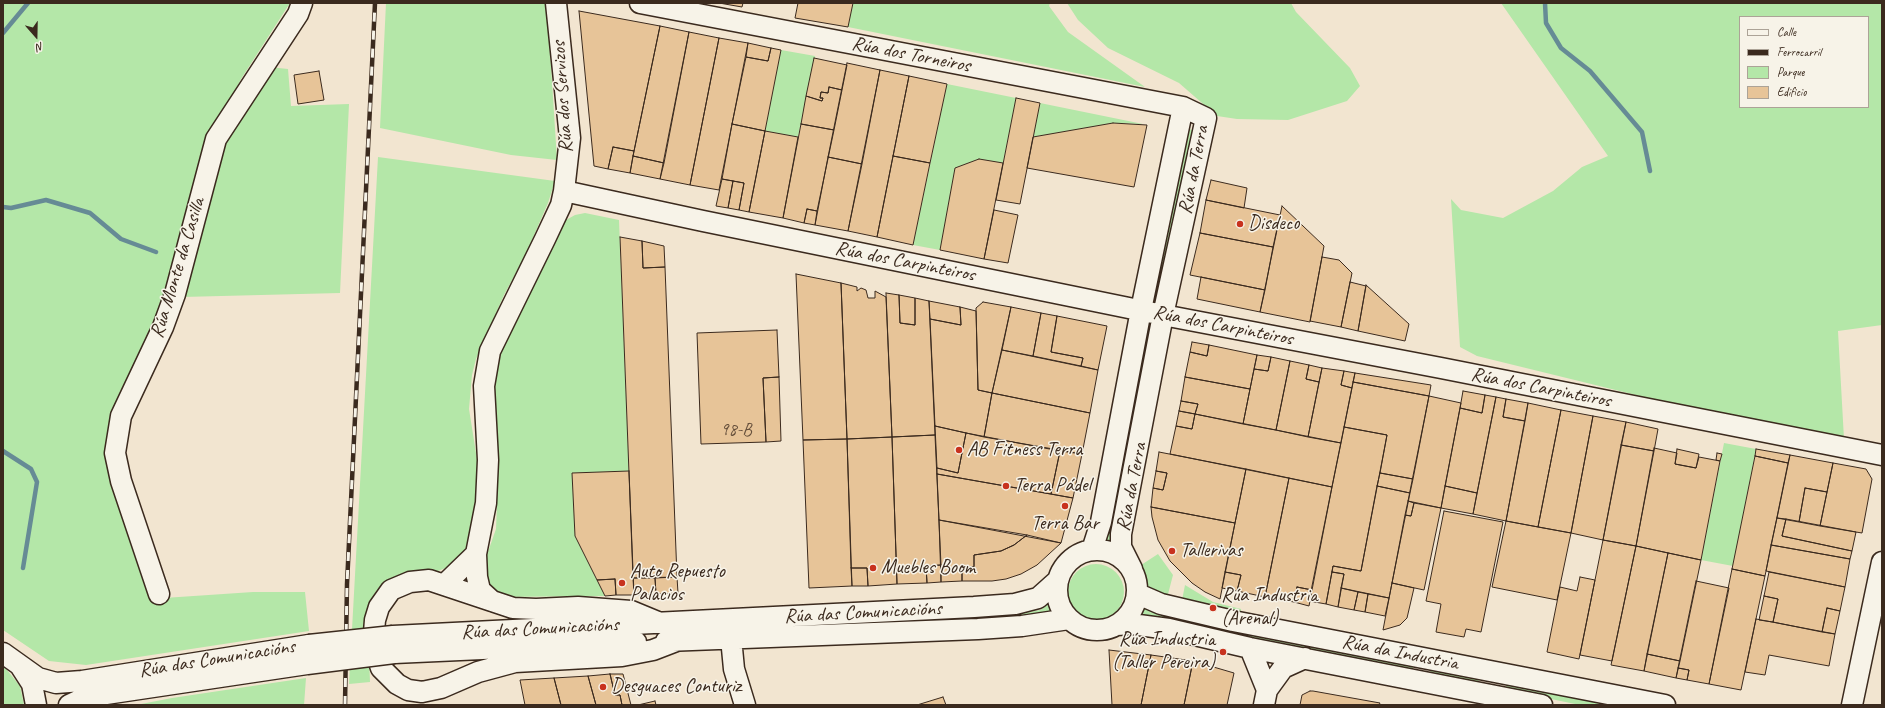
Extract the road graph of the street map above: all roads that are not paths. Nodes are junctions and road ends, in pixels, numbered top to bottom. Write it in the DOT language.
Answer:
graph roads {
  1 [pos="302,3"];
  2 [pos="556,3"];
  3 [pos="640,3"];
  4 [pos="1183,107"];
  5 [pos="564,191"];
  6 [pos="1141,310"];
  7 [pos="1164,315"];
  8 [pos="1882,455"];
  9 [pos="1092,550"];
  10 [pos="476,554"];
  11 [pos="1882,562"];
  12 [pos="1132,569"];
  13 [pos="1057,581"];
  14 [pos="445,584"];
  15 [pos="159,594"];
  16 [pos="1138,594"];
  17 [pos="492,601"];
  18 [pos="1069,619"];
  19 [pos="660,623"];
  20 [pos="1118,625"];
  21 [pos="731,638"];
  22 [pos="679,640"];
  23 [pos="393,645"];
  24 [pos="1250,648"];
  25 [pos="3,653"];
  26 [pos="308,654"];
  27 [pos="1305,658"];
  28 [pos="1425,658"];
  29 [pos="21,667"];
  30 [pos="1498,672"];
  31 [pos="1421,681"];
  32 [pos="1493,695"];
  33 [pos="1266,698"];
  34 [pos="36,705"];
  35 [pos="69,705"];
  36 [pos="745,705"];
  37 [pos="1542,705"];
  38 [pos="1666,705"];
  39 [pos="1852,705"];
  1 -- 15 [label="street, Rúa Monte da Casilla"];
  2 -- 5 [label="street, Rúa dos Servizos"];
  3 -- 4 [label="street, Rúa dos Torneiros"];
  4 -- 6 [label="street, Rúa da Terra"];
  4 -- 7 [label="street, Rúa da Terra"];
  5 -- 6 [label="street, Rúa dos Carpinteiros"];
  5 -- 10 [label="street, Rúa dos Servizos"];
  6 -- 7 [label="street, Rúa dos Carpinteiros"];
  6 -- 9 [label="street, Rúa da Terra"];
  7 -- 8 [label="street, Rúa dos Carpinteiros"];
  7 -- 12 [label="street, Rúa da Terra"];
  9 -- 12 [label="street, Rúa das Comunicacións"];
  9 -- 13 [label="street, Rúa das Comunicacións"];
  10 -- 14 [label="street"];
  10 -- 17 [label="street, Rúa dos Servizos"];
  11 -- 39 [label="street"];
  12 -- 16 [label="street"];
  13 -- 18 [label="street"];
  13 -- 19 [label="street, Rúa das Comunicacións"];
  14 -- 17 [label="street"];
  14 -- 22 [label="street"];
  16 -- 20 [label="street"];
  16 -- 28 [label="street, Rúa da Industria"];
  17 -- 19 [label="street"];
  18 -- 20 [label="street"];
  18 -- 21 [label="street, Rúa das Comunicacións"];
  19 -- 23 [label="street, Rúa das Comunicacións"];
  20 -- 24 [label="street, Rúa da Industria"];
  21 -- 22 [label="street, Rúa das Comunicacións"];
  21 -- 36 [label="street"];
  22 -- 23 [label="street, Rúa das Comunicacións"];
  23 -- 26 [label="street, Rúa das Comunicacións, bridge"];
  24 -- 27 [label="street, Rúa da Industria"];
  24 -- 33 [label="street"];
  25 -- 29 [label="street, Rúa das Comunicacións"];
  26 -- 29 [label="street, Rúa das Comunicacións"];
  26 -- 35 [label="street, Rúa das Comunicacións"];
  27 -- 31 [label="street, Rúa da Industria"];
  27 -- 33 [label="street"];
  28 -- 30 [label="street, Rúa da Industria"];
  28 -- 31 [label="street"];
  29 -- 34 [label="street, Rúa das Comunicacións"];
  30 -- 32 [label="street"];
  30 -- 38 [label="street, Rúa da Industria"];
  31 -- 32 [label="street, Rúa da Industria"];
  32 -- 37 [label="street, Rúa da Industria"];
}
